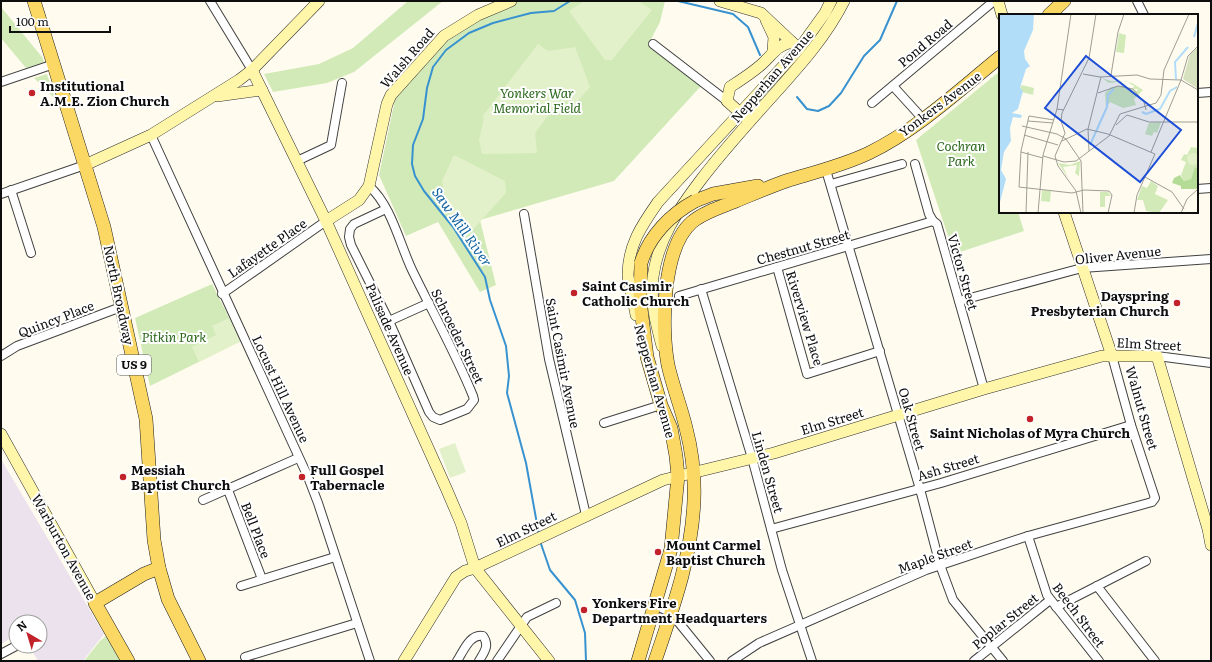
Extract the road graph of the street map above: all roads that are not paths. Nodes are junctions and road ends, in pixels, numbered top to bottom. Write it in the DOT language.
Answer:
graph roads {
  1 [pos="34,1"];
  2 [pos="210,1"];
  3 [pos="319,1"];
  4 [pos="511,1"];
  5 [pos="720,1"];
  6 [pos="831,1"];
  7 [pos="844,1"];
  8 [pos="994,1"];
  9 [pos="998,1"];
  10 [pos="1064,1"];
  11 [pos="1137,1"];
  12 [pos="761,13"];
  13 [pos="1002,14"];
  14 [pos="1049,14"];
  15 [pos="1144,14"];
  16 [pos="653,44"];
  17 [pos="800,49"];
  18 [pos="773,51"];
  19 [pos="999,58"];
  20 [pos="54,64"];
  21 [pos="252,70"];
  22 [pos="1,82"];
  23 [pos="342,83"];
  24 [pos="893,86"];
  25 [pos="730,87"];
  26 [pos="262,90"];
  27 [pos="713,90"];
  28 [pos="1211,92"];
  29 [pos="1198,93"];
  30 [pos="214,97"];
  31 [pos="727,101"];
  32 [pos="872,103"];
  33 [pos="740,113"];
  34 [pos="923,119"];
  35 [pos="750,121"];
  36 [pos="151,135"];
  37 [pos="297,161"];
  38 [pos="902,164"];
  39 [pos="915,164"];
  40 [pos="85,165"];
  41 [pos="826,170"];
  42 [pos="788,181"];
  43 [pos="831,184"];
  44 [pos="369,186"];
  45 [pos="1211,188"];
  46 [pos="1198,189"];
  47 [pos="11,190"];
  48 [pos="1,194"];
  49 [pos="386,209"];
  50 [pos="1064,213"];
  51 [pos="524,214"];
  52 [pos="326,221"];
  53 [pos="933,221"];
  54 [pos="848,246"];
  55 [pos="31,253"];
  56 [pos="1211,259"];
  57 [pos="777,267"];
  58 [pos="1082,268"];
  59 [pos="702,289"];
  60 [pos="222,294"];
  61 [pos="679,296"];
  62 [pos="959,301"];
  63 [pos="429,303"];
  64 [pos="121,307"];
  65 [pos="389,321"];
  66 [pos="880,352"];
  67 [pos="1,356"];
  68 [pos="1112,356"];
  69 [pos="1157,356"];
  70 [pos="647,357"];
  71 [pos="1211,363"];
  72 [pos="668,364"];
  73 [pos="984,389"];
  74 [pos="661,405"];
  75 [pos="898,415"];
  76 [pos="604,423"];
  77 [pos="1131,425"];
  78 [pos="1,434"];
  79 [pos="298,458"];
  80 [pos="752,458"];
  81 [pos="694,473"];
  82 [pos="678,476"];
  83 [pos="920,488"];
  84 [pos="228,490"];
  85 [pos="1155,498"];
  86 [pos="203,500"];
  87 [pos="586,515"];
  88 [pos="771,529"];
  89 [pos="1028,536"];
  90 [pos="1211,545"];
  91 [pos="335,557"];
  92 [pos="1146,562"];
  93 [pos="940,565"];
  94 [pos="159,568"];
  95 [pos="475,568"];
  96 [pos="262,578"];
  97 [pos="241,586"];
  98 [pos="1097,586"];
  99 [pos="1050,600"];
  100 [pos="95,603"];
  101 [pos="556,603"];
  102 [pos="656,605"];
  103 [pos="1056,607"];
  104 [pos="671,613"];
  105 [pos="357,623"];
  106 [pos="521,625"];
  107 [pos="799,625"];
  108 [pos="992,647"];
  109 [pos="245,657"];
  110 [pos="128,661"];
  111 [pos="199,661"];
  112 [pos="370,661"];
  113 [pos="404,661"];
  114 [pos="456,661"];
  115 [pos="479,661"];
  116 [pos="497,661"];
  117 [pos="549,661"];
  118 [pos="638,661"];
  119 [pos="655,661"];
  120 [pos="710,661"];
  121 [pos="732,661"];
  122 [pos="812,661"];
  123 [pos="974,661"];
  124 [pos="1003,661"];
  125 [pos="1099,661"];
  126 [pos="1155,661"];
  1 -- 20 [label="main road, North Broadway / US 9"];
  2 -- 21 [label="street, Palisade Avenue"];
  3 -- 21 [label="street"];
  4 -- 44 [label="street, Walsh Road"];
  5 -- 12 [label="street"];
  6 -- 17 [label="street, Nepperhan Avenue"];
  7 -- 17 [label="street, Nepperhan Avenue"];
  8 -- 24 [label="street, Pond Road"];
  9 -- 13 [label="street"];
  10 -- 14 [label="main road"];
  11 -- 15 [label="street"];
  12 -- 17 [label="street"];
  12 -- 18 [label="street"];
  16 -- 27 [label="street"];
  17 -- 18 [label="street"];
  17 -- 33 [label="street, Nepperhan Avenue"];
  17 -- 35 [label="street, Nepperhan Avenue"];
  18 -- 25 [label="street"];
  19 -- 34 [label="main road, Yonkers Avenue"];
  20 -- 22 [label="street"];
  20 -- 40 [label="main road, North Broadway / US 9"];
  21 -- 26 [label="street, Palisade Avenue"];
  21 -- 30 [label="street"];
  23 -- 37 [label="street"];
  24 -- 32 [label="street, Pond Road"];
  24 -- 34 [label="street"];
  25 -- 27 [label="street"];
  25 -- 31 [label="street"];
  26 -- 30 [label="street"];
  26 -- 37 [label="street, Palisade Avenue"];
  27 -- 31 [label="street"];
  28 -- 29 [label="street"];
  30 -- 36 [label="street"];
  31 -- 33 [label="street"];
  33 -- 35 [label="street"];
  33 -- 70 [label="street, Nepperhan Avenue"];
  34 -- 41 [label="main road, Yonkers Avenue"];
  35 -- 72 [label="street, Nepperhan Avenue"];
  36 -- 40 [label="street"];
  36 -- 60 [label="street, Locust Hill Avenue"];
  37 -- 52 [label="street, Palisade Avenue"];
  38 -- 43 [label="street"];
  39 -- 53 [label="street, Victor Street"];
  40 -- 47 [label="street"];
  40 -- 64 [label="main road, North Broadway / US 9"];
  41 -- 42 [label="main road, Yonkers Avenue"];
  41 -- 43 [label="street, Oak Street"];
  42 -- 70 [label="main road, Yonkers Avenue, bridge"];
  42 -- 72 [label="main road, Yonkers Avenue"];
  43 -- 54 [label="street, Oak Street"];
  44 -- 49 [label="street, Schroeder Street"];
  44 -- 52 [label="street, Walsh Road"];
  45 -- 46 [label="street"];
  47 -- 48 [label="street"];
  47 -- 55 [label="street"];
  49 -- 63 [label="street, Schroeder Street"];
  49 -- 65 [label="street, Schroeder Street"];
  50 -- 58 [label="street, Walnut Street"];
  51 -- 87 [label="street, Saint Casimir Avenue"];
  52 -- 60 [label="street, Lafayette Place"];
  52 -- 95 [label="street, Palisade Avenue"];
  53 -- 54 [label="street, Chestnut Street"];
  53 -- 62 [label="street, Victor Street"];
  54 -- 57 [label="street, Chestnut Street"];
  54 -- 66 [label="street, Oak Street"];
  56 -- 58 [label="street, Oliver Avenue"];
  57 -- 59 [label="street, Chestnut Street"];
  57 -- 66 [label="street, Riverview Place"];
  58 -- 62 [label="street, Oliver Avenue"];
  58 -- 68 [label="street, Walnut Street"];
  59 -- 61 [label="street, Chestnut Street"];
  59 -- 80 [label="street, Linden Street"];
  60 -- 79 [label="street, Locust Hill Avenue"];
  62 -- 73 [label="street, Victor Street"];
  63 -- 65 [label="street"];
  63 -- 65 [label="street, Schroeder Street"];
  64 -- 67 [label="street, Quincy Place"];
  64 -- 94 [label="main road, North Broadway / US 9"];
  66 -- 75 [label="street, Oak Street"];
  68 -- 69 [label="street, Elm Street"];
  68 -- 73 [label="street, Elm Street"];
  68 -- 77 [label="street, Walnut Street"];
  69 -- 71 [label="street, Elm Street"];
  69 -- 90 [label="street"];
  70 -- 74 [label="main road, Nepperhan Avenue"];
  72 -- 81 [label="main road, Nepperhan Avenue"];
  73 -- 75 [label="street, Elm Street"];
  74 -- 76 [label="street"];
  74 -- 82 [label="main road, Nepperhan Avenue"];
  75 -- 80 [label="street, Elm Street"];
  75 -- 83 [label="street, Oak Street"];
  77 -- 83 [label="street, Ash Street"];
  77 -- 85 [label="street, Walnut Street"];
  78 -- 100 [label="street, Warburton Avenue"];
  79 -- 84 [label="street"];
  79 -- 91 [label="street, Locust Hill Avenue"];
  80 -- 81 [label="street, Elm Street"];
  80 -- 88 [label="street, Linden Street"];
  81 -- 82 [label="street, Elm Street"];
  81 -- 104 [label="main road, Nepperhan Avenue"];
  82 -- 87 [label="street, Elm Street"];
  82 -- 102 [label="main road, Nepperhan Avenue"];
  83 -- 88 [label="street, Ash Street"];
  83 -- 93 [label="street, Oak Street"];
  84 -- 86 [label="street"];
  84 -- 96 [label="street, Bell Place"];
  85 -- 89 [label="street, Maple Street"];
  87 -- 95 [label="street, Elm Street"];
  88 -- 107 [label="street, Linden Street"];
  89 -- 93 [label="street, Maple Street"];
  89 -- 99 [label="street, Beech Street"];
  91 -- 96 [label="street"];
  91 -- 105 [label="street, Locust Hill Avenue"];
  92 -- 98 [label="street, Poplar Street"];
  93 -- 107 [label="street, Maple Street"];
  93 -- 108 [label="street, Oak Street"];
  94 -- 100 [label="main road"];
  94 -- 111 [label="main road, North Broadway / US 9"];
  95 -- 106 [label="street"];
  95 -- 113 [label="street"];
  96 -- 97 [label="street"];
  98 -- 103 [label="street, Poplar Street"];
  98 -- 126 [label="street"];
  99 -- 103 [label="street, Beech Street"];
  99 -- 108 [label="street, Poplar Street"];
  100 -- 110 [label="main road, Warburton Avenue"];
  101 -- 106 [label="street"];
  102 -- 104 [label="street"];
  102 -- 118 [label="main road, Nepperhan Avenue"];
  103 -- 125 [label="street, Beech Street"];
  104 -- 119 [label="main road, Nepperhan Avenue"];
  104 -- 120 [label="street"];
  105 -- 109 [label="street"];
  105 -- 112 [label="street, Locust Hill Avenue"];
  106 -- 116 [label="street"];
  106 -- 117 [label="street"];
  107 -- 121 [label="street, Maple Street"];
  107 -- 122 [label="street, Linden Street"];
  108 -- 123 [label="street, Poplar Street"];
  108 -- 124 [label="street, Oak Street"];
  114 -- 115 [label="street"];
}
